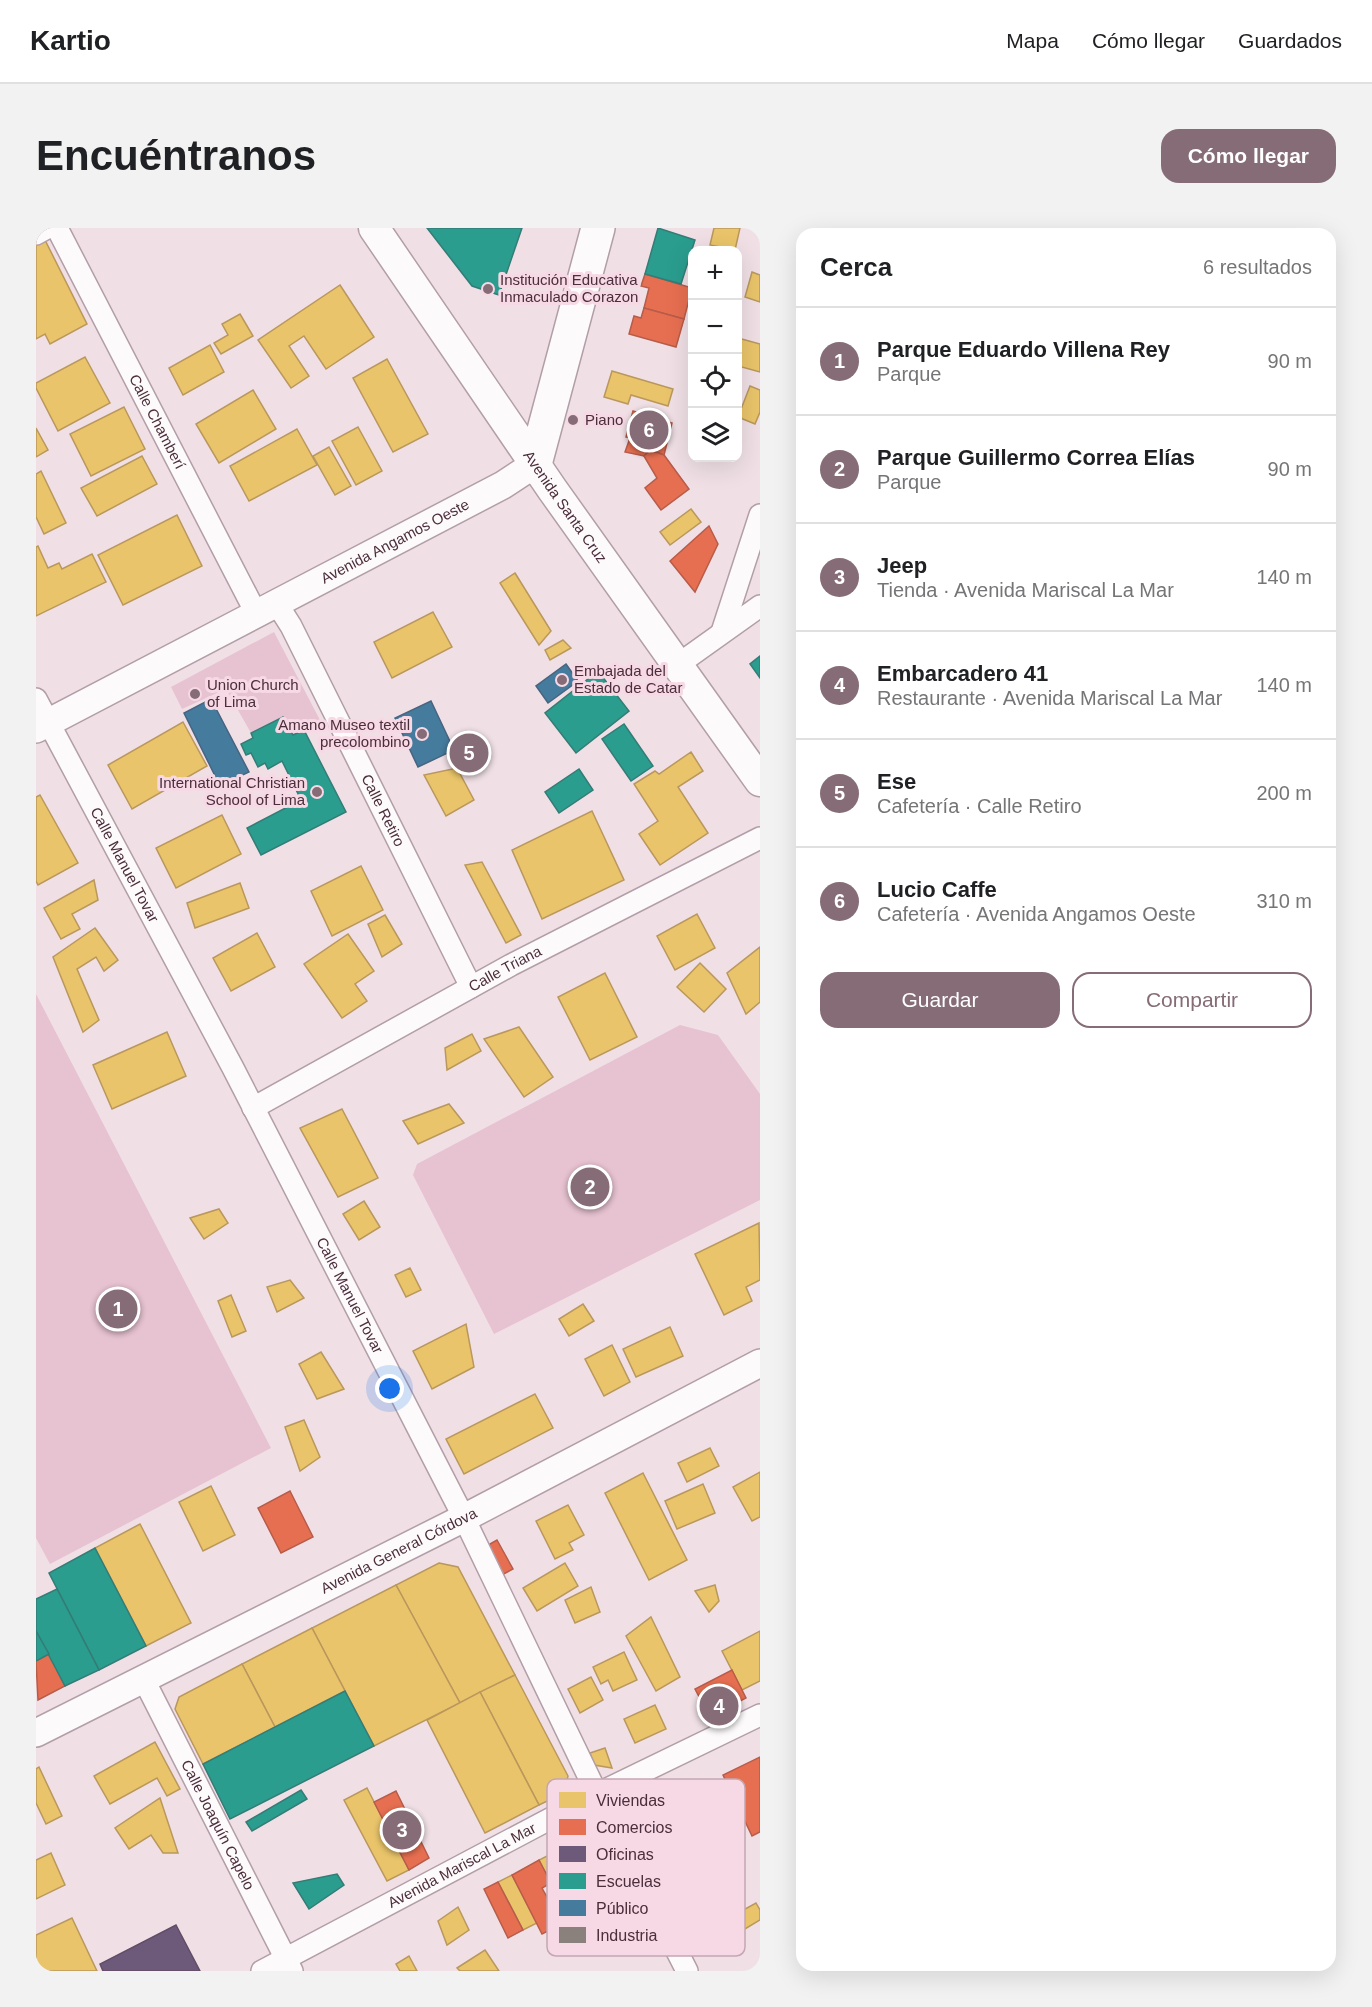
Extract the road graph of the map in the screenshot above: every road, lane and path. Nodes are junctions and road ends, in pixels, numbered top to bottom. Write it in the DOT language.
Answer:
graph roads {
  1 [pos="47,228"];
  2 [pos="57,228"];
  3 [pos="374,228"];
  4 [pos="598,228"];
  5 [pos="36,234"];
  6 [pos="535,464"];
  7 [pos="760,515"];
  8 [pos="737,584"];
  9 [pos="758,608"];
  10 [pos="267,609"];
  11 [pos="722,632"];
  12 [pos="676,666"];
  13 [pos="40,717"];
  14 [pos="760,781"];
  15 [pos="760,838"];
  16 [pos="471,987"];
  17 [pos="253,1108"];
  18 [pos="760,1363"];
  19 [pos="464,1518"];
  20 [pos="143,1678"];
  21 [pos="760,1715"];
  22 [pos="36,1733"];
  23 [pos="590,1779"];
  24 [pos="628,1779"];
  25 [pos="547,1822"];
  26 [pos="679,1956"];
  27 [pos="289,1965"];
  28 [pos="262,1971"];
  29 [pos="687,1971"];
  1 -- 5 [label="street"];
  2 -- 10 [label="street, Calle Chamberí"];
  3 -- 6 [label="main road, Avenida Santa Cruz"];
  4 -- 6 [label="main road"];
  6 -- 10 [label="street, Avenida Angamos Oeste"];
  6 -- 12 [label="main road, Avenida Santa Cruz"];
  7 -- 8 [label="street"];
  8 -- 9 [label="street"];
  8 -- 11 [label="street"];
  9 -- 11 [label="street"];
  10 -- 13 [label="street, Avenida Angamos Oeste"];
  10 -- 16 [label="street, Calle Retiro"];
  11 -- 12 [label="street"];
  12 -- 14 [label="main road, Avenida Santa Cruz"];
  13 -- 17 [label="street, Calle Manuel Tovar"];
  15 -- 16 [label="street, Calle Triana"];
  16 -- 17 [label="street, Calle Triana"];
  17 -- 19 [label="street, Calle Manuel Tovar"];
  18 -- 19 [label="street, Avenida General Córdova"];
  19 -- 20 [label="street, Avenida General Córdova"];
  19 -- 23 [label="street, Calle Manuel Tovar"];
  20 -- 22 [label="street, Avenida General Córdova"];
  20 -- 27 [label="street, Calle Joaquín Capelo"];
  21 -- 24 [label="street, Avenida Mariscal La Mar"];
  25 -- 27 [label="street, Avenida Mariscal La Mar"];
  26 -- 29 [label="street, Calle Manuel Tovar"];
  27 -- 28 [label="street, Avenida Mariscal La Mar"];
}
